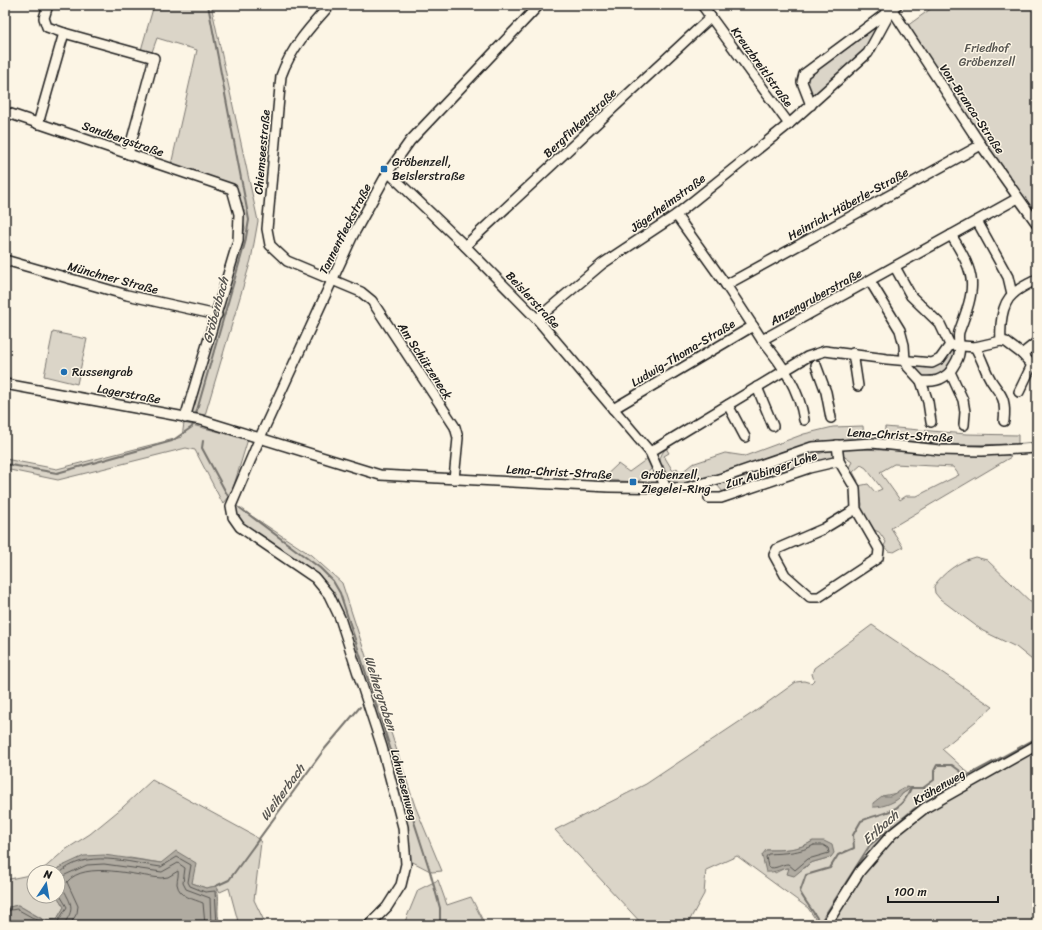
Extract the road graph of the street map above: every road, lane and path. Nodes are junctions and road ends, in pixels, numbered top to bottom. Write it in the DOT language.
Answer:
graph roads {
  1 [pos="48,5"];
  2 [pos="330,5"];
  3 [pos="539,5"];
  4 [pos="702,5"];
  5 [pos="893,6"];
  6 [pos="711,17"];
  7 [pos="64,33"];
  8 [pos="810,105"];
  9 [pos="5,112"];
  10 [pos="38,124"];
  11 [pos="789,124"];
  12 [pos="981,145"];
  13 [pos="128,154"];
  14 [pos="388,172"];
  15 [pos="1018,198"];
  16 [pos="676,215"];
  17 [pos="977,221"];
  18 [pos="1037,224"];
  19 [pos="952,235"];
  20 [pos="465,246"];
  21 [pos="5,260"];
  22 [pos="895,267"];
  23 [pos="1037,279"];
  24 [pos="332,280"];
  25 [pos="870,281"];
  26 [pos="726,285"];
  27 [pos="1012,294"];
  28 [pos="217,315"];
  29 [pos="537,319"];
  30 [pos="752,326"];
  31 [pos="762,340"];
  32 [pos="1001,341"];
  33 [pos="1037,342"];
  34 [pos="950,345"];
  35 [pos="959,345"];
  36 [pos="975,347"];
  37 [pos="825,351"];
  38 [pos="853,354"];
  39 [pos="1022,354"];
  40 [pos="905,360"];
  41 [pos="797,363"];
  42 [pos="816,365"];
  43 [pos="1035,366"];
  44 [pos="785,370"];
  45 [pos="950,372"];
  46 [pos="921,381"];
  47 [pos="5,384"];
  48 [pos="858,386"];
  49 [pos="757,387"];
  50 [pos="1018,392"];
  51 [pos="728,405"];
  52 [pos="613,409"];
  53 [pos="188,418"];
  54 [pos="831,418"];
  55 [pos="201,420"];
  56 [pos="804,420"];
  57 [pos="1004,421"];
  58 [pos="930,422"];
  59 [pos="964,425"];
  60 [pos="773,426"];
  61 [pos="260,437"];
  62 [pos="745,438"];
  63 [pos="837,445"];
  64 [pos="1037,448"];
  65 [pos="650,452"];
  66 [pos="839,462"];
  67 [pos="454,479"];
  68 [pos="666,488"];
  69 [pos="709,498"];
  70 [pos="856,509"];
  71 [pos="1037,745"];
  72 [pos="369,925"];
  73 [pos="826,925"];
  1 -- 7 [label="street"];
  2 -- 24 [label="street, Chiemseestraße"];
  3 -- 14 [label="street, Tannenfleckstraße"];
  4 -- 6 [label="street, Kreuzbreitlstraße"];
  5 -- 8 [label="street, Jägerheimstraße"];
  5 -- 8 [label="street"];
  5 -- 12 [label="street, Von-Branca-Straße"];
  6 -- 11 [label="street, Kreuzbreitlstraße"];
  6 -- 20 [label="street, Bergfinkenstraße"];
  7 -- 10 [label="street"];
  7 -- 13 [label="street"];
  8 -- 11 [label="street, Jägerheimstraße"];
  9 -- 10 [label="street, Sandbergstraße"];
  10 -- 13 [label="street, Sandbergstraße"];
  11 -- 16 [label="street, Jägerheimstraße"];
  12 -- 15 [label="street, Von-Branca-Straße"];
  12 -- 26 [label="street, Heinrich-Häberle-Straße"];
  13 -- 28 [label="street, Sandbergstraße"];
  14 -- 20 [label="street, Beislerstraße"];
  14 -- 24 [label="street, Tannenfleckstraße"];
  15 -- 17 [label="street, Anzengruberstraße"];
  15 -- 18 [label="street, Von-Branca-Straße"];
  16 -- 26 [label="street, Ludwig-Thoma-Straße"];
  16 -- 29 [label="street, Jägerheimstraße"];
  17 -- 19 [label="street, Anzengruberstraße"];
  17 -- 27 [label="street"];
  19 -- 22 [label="street, Anzengruberstraße"];
  19 -- 35 [label="street"];
  20 -- 29 [label="street, Beislerstraße"];
  21 -- 28 [label="street, Münchner Straße"];
  22 -- 25 [label="street, Anzengruberstraße"];
  22 -- 34 [label="street"];
  23 -- 27 [label="street"];
  24 -- 61 [label="street, Tannenfleckstraße"];
  24 -- 67 [label="street, Am Schützeneck"];
  25 -- 31 [label="street, Anzengruberstraße"];
  25 -- 40 [label="street, Lena-Christ-Straße"];
  26 -- 30 [label="street, Ludwig-Thoma-Straße"];
  27 -- 32 [label="street"];
  28 -- 53 [label="street"];
  29 -- 52 [label="street, Beislerstraße"];
  30 -- 31 [label="street, Anzengruberstraße"];
  30 -- 52 [label="street, Ludwig-Thoma-Straße"];
  31 -- 44 [label="street"];
  32 -- 36 [label="street"];
  32 -- 39 [label="street"];
  33 -- 39 [label="street"];
  34 -- 35 [label="street"];
  34 -- 40 [label="street"];
  35 -- 36 [label="street"];
  35 -- 45 [label="street"];
  36 -- 57 [label="street"];
  37 -- 38 [label="street"];
  37 -- 41 [label="street"];
  37 -- 42 [label="street"];
  38 -- 40 [label="street"];
  38 -- 48 [label="street"];
  39 -- 43 [label="street"];
  40 -- 46 [label="street, Lena-Christ-Straße"];
  41 -- 42 [label="street"];
  41 -- 44 [label="street"];
  42 -- 54 [label="street"];
  43 -- 50 [label="street"];
  44 -- 49 [label="street"];
  44 -- 56 [label="street"];
  45 -- 46 [label="street"];
  45 -- 59 [label="street, Lena-Christ-Straße"];
  46 -- 58 [label="street, Lena-Christ-Straße"];
  47 -- 53 [label="street, Lagerstraße"];
  49 -- 51 [label="street"];
  49 -- 60 [label="street"];
  51 -- 62 [label="street"];
  51 -- 65 [label="street"];
  52 -- 65 [label="street, Beislerstraße"];
  53 -- 55 [label="street, Lagerstraße"];
  55 -- 61 [label="street, Lena-Christ-Straße"];
  61 -- 67 [label="street, Lena-Christ-Straße"];
  61 -- 72 [label="street, Lohwiesenweg"];
  63 -- 64 [label="street, Lena-Christ-Straße"];
  63 -- 66 [label="street"];
  63 -- 68 [label="street, Lena-Christ-Straße"];
  65 -- 68 [label="street, Beislerstraße"];
  66 -- 69 [label="street, Zur Aubinger Lohe"];
  66 -- 70 [label="street"];
  67 -- 68 [label="street, Lena-Christ-Straße"];
  70 -- 70 [label="street"];
  71 -- 73 [label="street, Krähenweg"];
}
